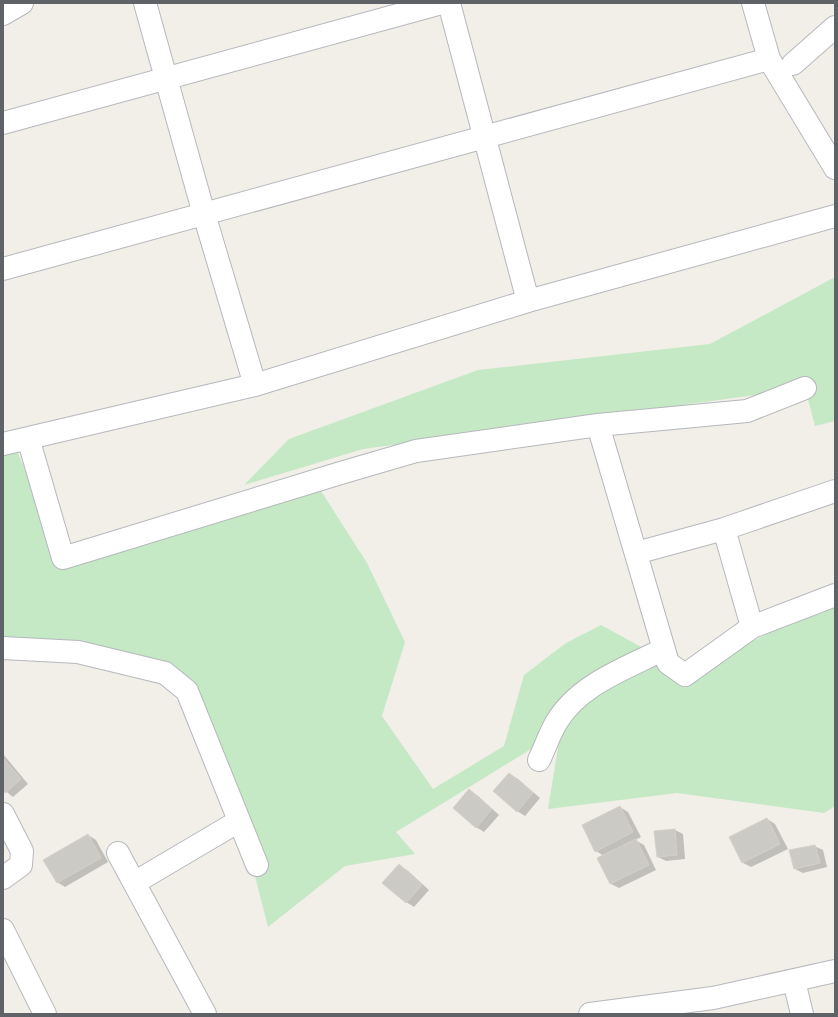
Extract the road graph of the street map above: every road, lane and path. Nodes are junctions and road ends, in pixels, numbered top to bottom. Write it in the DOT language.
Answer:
graph roads {
  1 [pos="22,3"];
  2 [pos="145,3"];
  3 [pos="442,3"];
  4 [pos="449,3"];
  5 [pos="753,3"];
  6 [pos="3,14"];
  7 [pos="835,27"];
  8 [pos="769,59"];
  9 [pos="793,64"];
  10 [pos="166,79"];
  11 [pos="3,123"];
  12 [pos="484,137"];
  13 [pos="835,168"];
  14 [pos="204,214"];
  15 [pos="835,216"];
  16 [pos="3,269"];
  17 [pos="528,301"];
  18 [pos="255,385"];
  19 [pos="805,388"];
  20 [pos="598,425"];
  21 [pos="28,438"];
  22 [pos="3,444"];
  23 [pos="835,491"];
  24 [pos="724,529"];
  25 [pos="636,553"];
  26 [pos="835,595"];
  27 [pos="752,627"];
  28 [pos="3,648"];
  29 [pos="664,649"];
  30 [pos="539,760"];
  31 [pos="3,814"];
  32 [pos="239,821"];
  33 [pos="118,853"];
  34 [pos="257,865"];
  35 [pos="3,878"];
  36 [pos="134,883"];
  37 [pos="3,930"];
  38 [pos="835,971"];
  39 [pos="794,981"];
  40 [pos="44,1014"];
  41 [pos="205,1014"];
  42 [pos="590,1014"];
  43 [pos="802,1014"];
  1 -- 6 [label="street"];
  2 -- 10 [label="street"];
  3 -- 10 [label="street"];
  4 -- 12 [label="street"];
  5 -- 8 [label="street"];
  7 -- 9 [label="street"];
  8 -- 12 [label="street"];
  8 -- 13 [label="street"];
  10 -- 11 [label="street"];
  10 -- 14 [label="street"];
  12 -- 14 [label="street"];
  12 -- 17 [label="street"];
  14 -- 16 [label="street"];
  14 -- 18 [label="street"];
  15 -- 17 [label="street"];
  17 -- 18 [label="street"];
  18 -- 21 [label="street"];
  19 -- 20 [label="street"];
  20 -- 21 [label="street"];
  20 -- 25 [label="street"];
  21 -- 22 [label="street"];
  23 -- 24 [label="street"];
  24 -- 25 [label="street"];
  24 -- 27 [label="street"];
  25 -- 29 [label="street"];
  26 -- 27 [label="street"];
  27 -- 29 [label="street"];
  28 -- 32 [label="street"];
  29 -- 30 [label="street"];
  31 -- 35 [label="street"];
  32 -- 34 [label="street"];
  32 -- 36 [label="street"];
  33 -- 36 [label="street"];
  36 -- 41 [label="street"];
  37 -- 40 [label="street"];
  38 -- 39 [label="street"];
  39 -- 42 [label="street"];
  39 -- 43 [label="street"];
}
